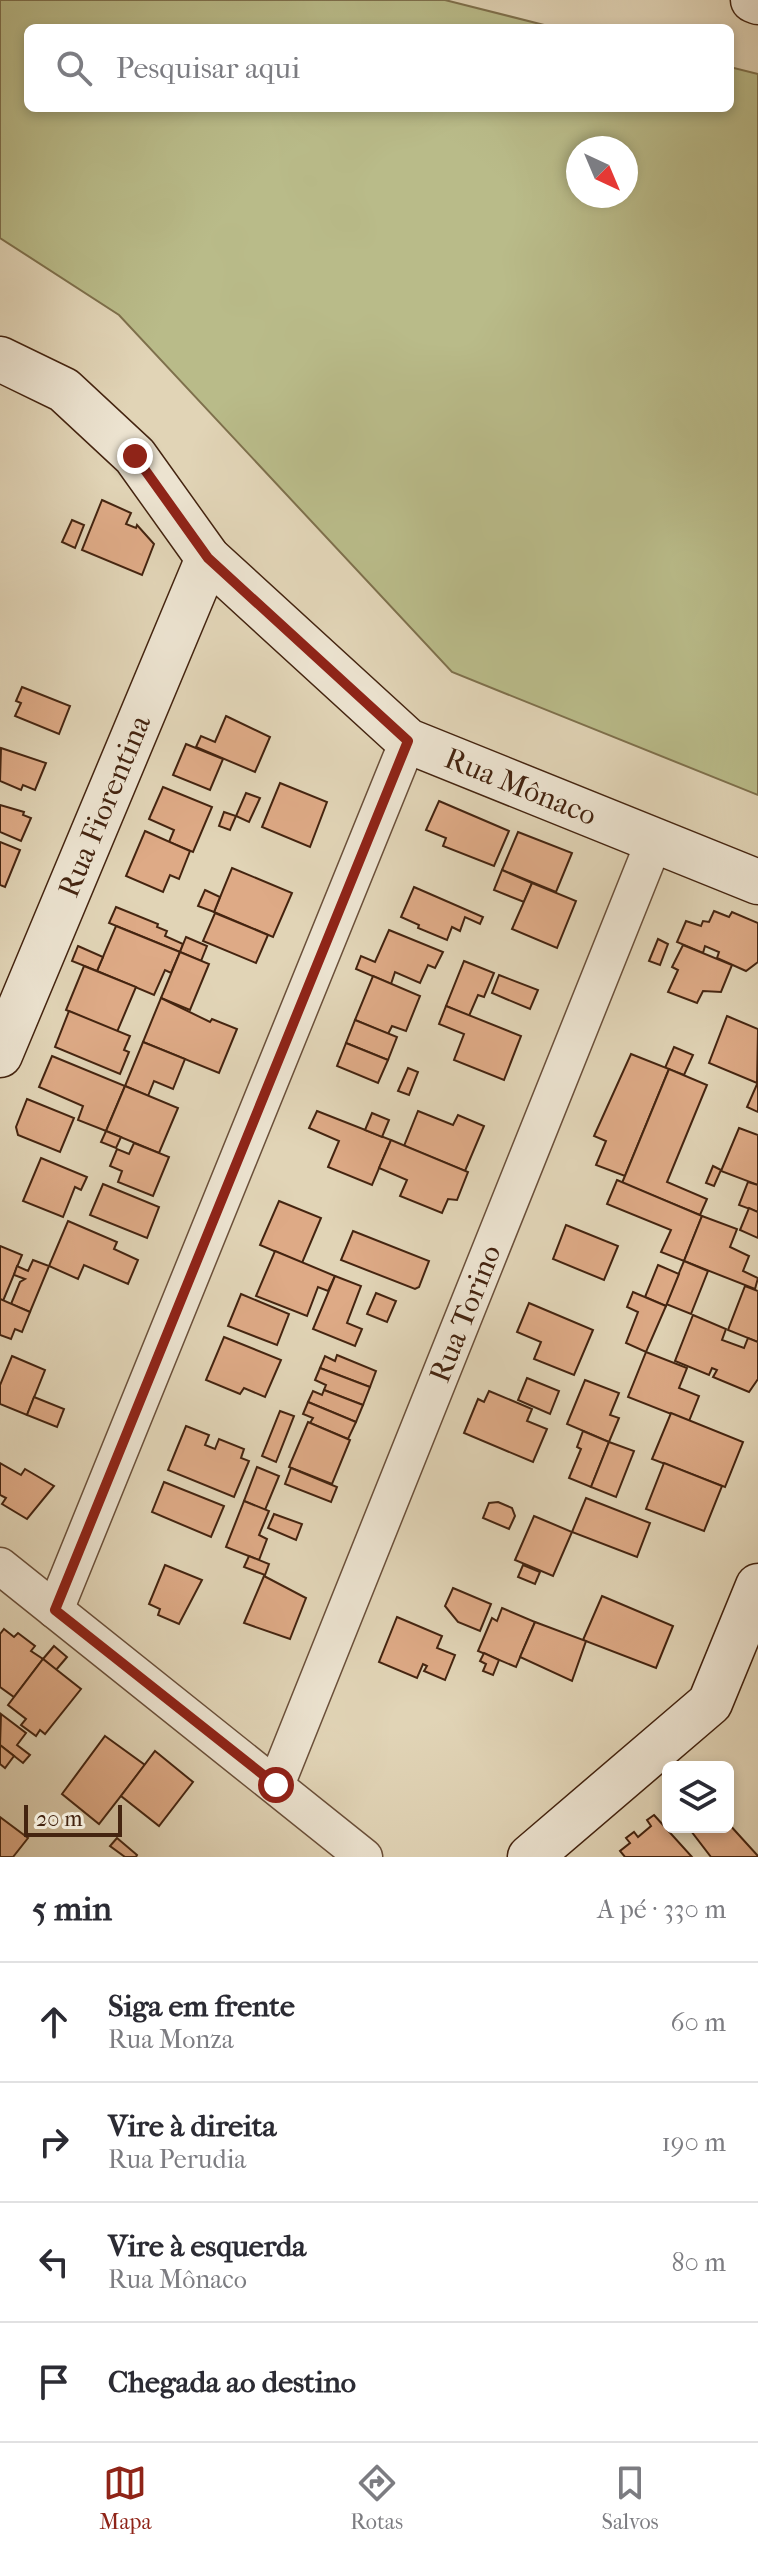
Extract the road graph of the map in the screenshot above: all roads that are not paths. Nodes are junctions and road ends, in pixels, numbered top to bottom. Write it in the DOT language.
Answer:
graph roads {
  1 [pos="0,359"];
  2 [pos="208,558"];
  3 [pos="408,741"];
  4 [pos="654,842"];
  5 [pos="758,882"];
  6 [pos="0,1055"];
  7 [pos="0,1566"];
  8 [pos="758,1586"];
  9 [pos="55,1610"];
  10 [pos="276,1785"];
  11 [pos="364,1857"];
  12 [pos="530,1857"];
  1 -- 2 [label="street, Rua Mônaco"];
  2 -- 3 [label="street, Rua Mônaco"];
  2 -- 6 [label="street, Rua Fiorentina"];
  3 -- 4 [label="street, Rua Mônaco"];
  3 -- 9 [label="street"];
  4 -- 5 [label="street, Rua Mônaco"];
  4 -- 10 [label="street, Rua Torino"];
  7 -- 9 [label="street"];
  8 -- 12 [label="street"];
  9 -- 10 [label="street"];
  10 -- 11 [label="street"];
}
